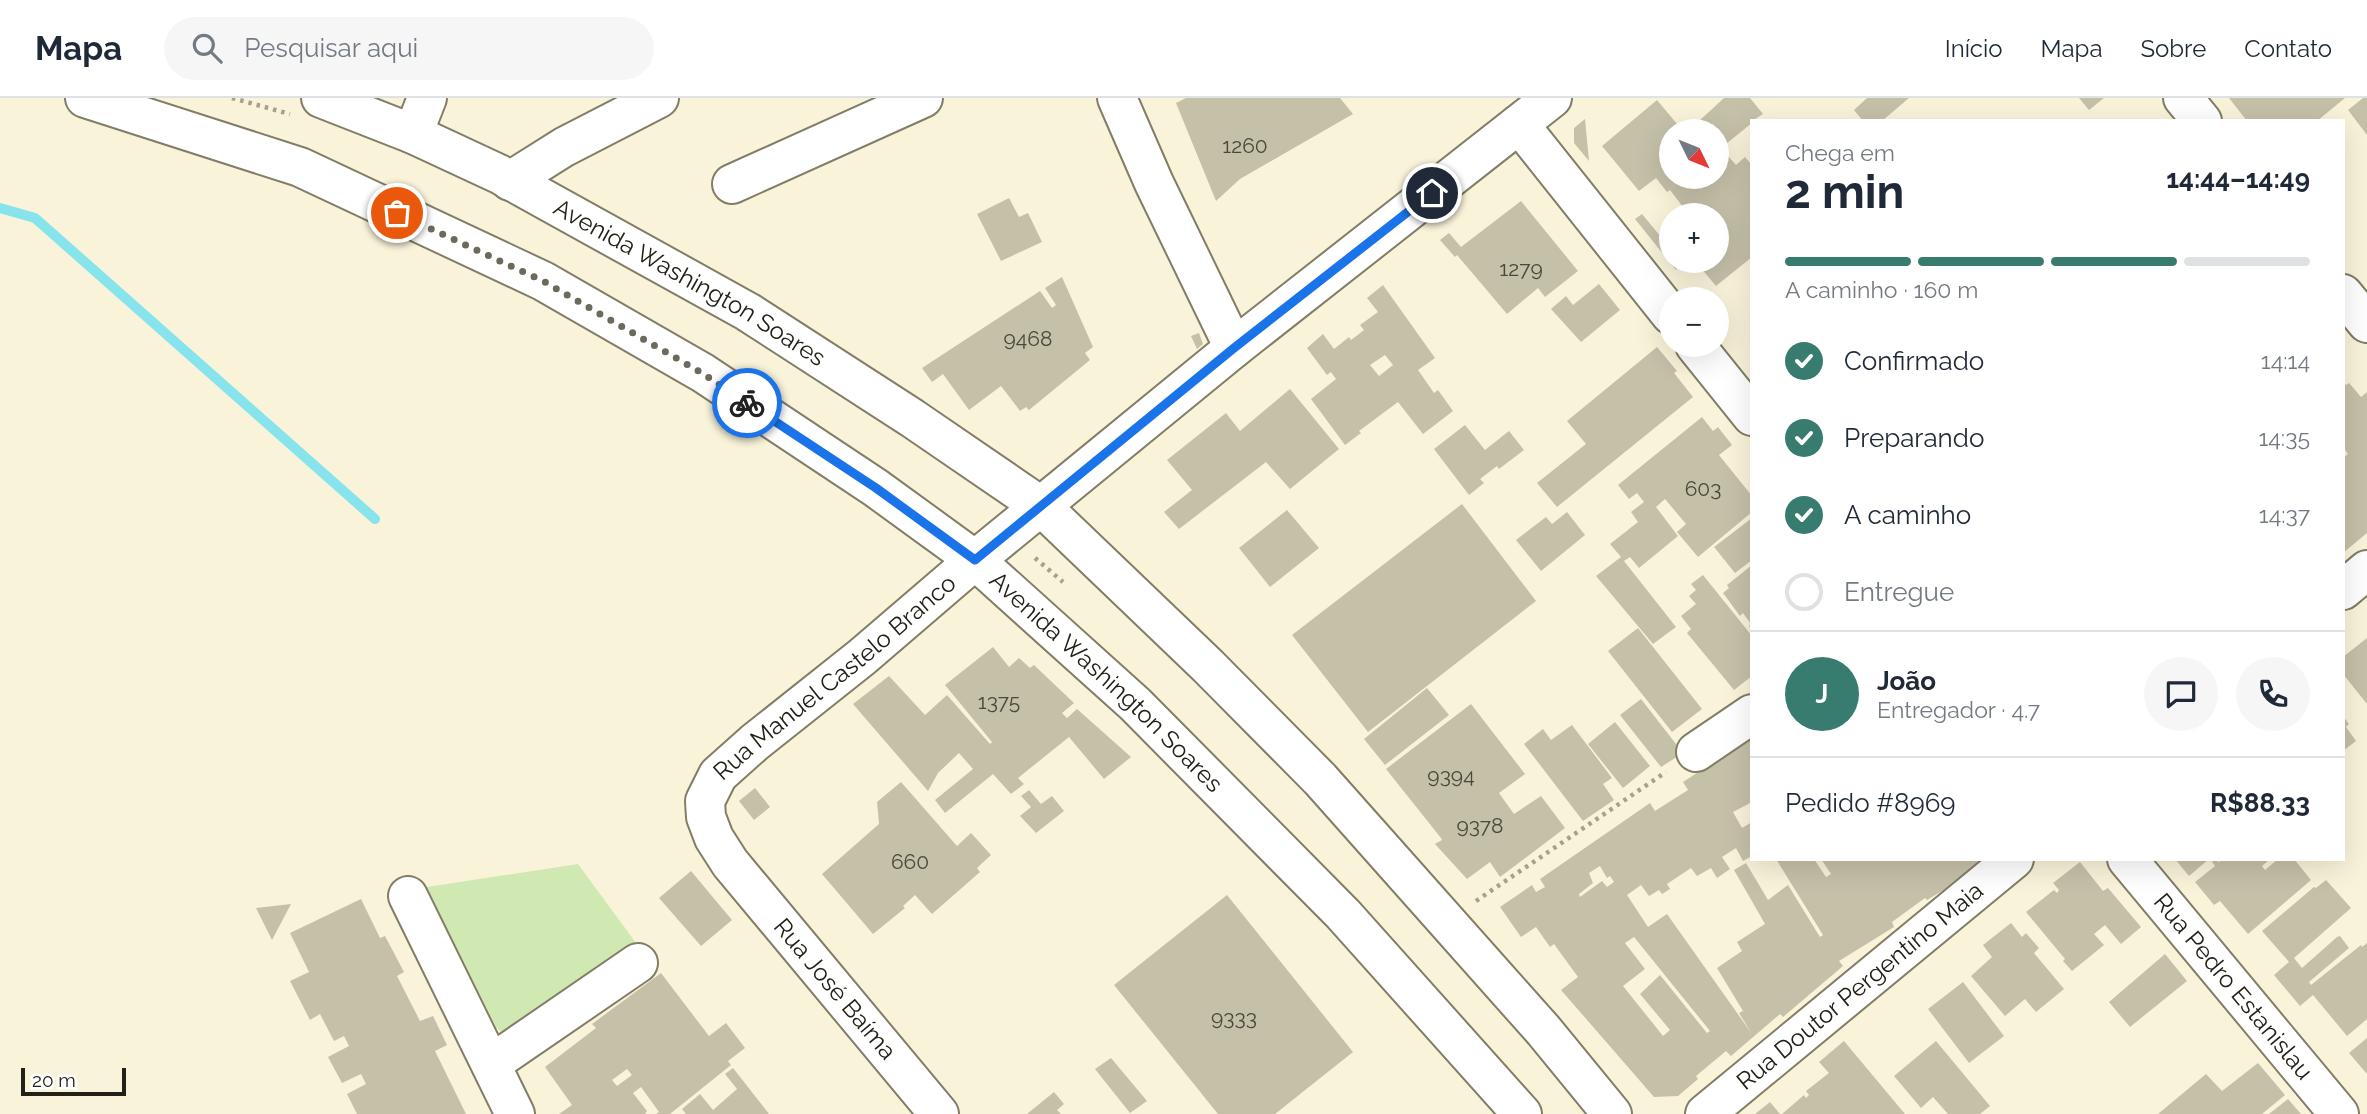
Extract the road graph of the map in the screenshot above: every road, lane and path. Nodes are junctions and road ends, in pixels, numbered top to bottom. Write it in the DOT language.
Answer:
graph roads {
  1 [pos="85,98"];
  2 [pos="321,98"];
  3 [pos="428,98"];
  4 [pos="659,98"];
  5 [pos="923,98"];
  6 [pos="1117,98"];
  7 [pos="1552,98"];
  8 [pos="2183,98"];
  9 [pos="2200,119"];
  10 [pos="1519,124"];
  11 [pos="413,134"];
  12 [pos="510,181"];
  13 [pos="732,184"];
  14 [pos="2345,296"];
  15 [pos="1659,300"];
  16 [pos="2367,323"];
  17 [pos="1234,348"];
  18 [pos="1705,357"];
  19 [pos="1750,414"];
  20 [pos="1042,507"];
  21 [pos="975,560"];
  22 [pos="2367,570"];
  23 [pos="2345,588"];
  24 [pos="1750,715"];
  25 [pos="1696,752"];
  26 [pos="2012,861"];
  27 [pos="2129,861"];
  28 [pos="730,863"];
  29 [pos="408,896"];
  30 [pos="1447,921"];
  31 [pos="638,963"];
  32 [pos="491,1064"];
  33 [pos="515,1114"];
  34 [pos="939,1114"];
  35 [pos="1522,1114"];
  36 [pos="1612,1114"];
  37 [pos="1705,1114"];
  38 [pos="2339,1114"];
  1 -- 21 [label="main road, Avenida Washington Soares"];
  2 -- 11 [label="main road, Avenida Washington Soares"];
  3 -- 11 [label="main road"];
  4 -- 12 [label="main road"];
  5 -- 13 [label="main road"];
  6 -- 17 [label="main road"];
  7 -- 10 [label="main road, Rua Manuel Castelo Branco"];
  8 -- 9 [label="main road"];
  10 -- 15 [label="main road"];
  10 -- 17 [label="main road, Rua Manuel Castelo Branco"];
  11 -- 12 [label="main road, Avenida Washington Soares"];
  12 -- 20 [label="main road, Avenida Washington Soares"];
  14 -- 16 [label="main road"];
  17 -- 20 [label="main road, Rua Manuel Castelo Branco"];
  18 -- 19 [label="main road"];
  20 -- 21 [label="main road, Rua Manuel Castelo Branco"];
  20 -- 30 [label="main road, Avenida Washington Soares"];
  21 -- 28 [label="main road, Rua Manuel Castelo Branco"];
  21 -- 35 [label="main road, Avenida Washington Soares"];
  22 -- 23 [label="main road"];
  24 -- 25 [label="main road"];
  25 -- 30 [label="path"];
  26 -- 37 [label="main road, Rua Doutor Pergentino Maia"];
  27 -- 38 [label="main road, Rua Pedro Estanislau"];
  28 -- 34 [label="main road, Rua José Baíma"];
  29 -- 32 [label="main road"];
  30 -- 36 [label="main road, Avenida Washington Soares"];
  31 -- 32 [label="main road"];
  32 -- 33 [label="main road"];
}
